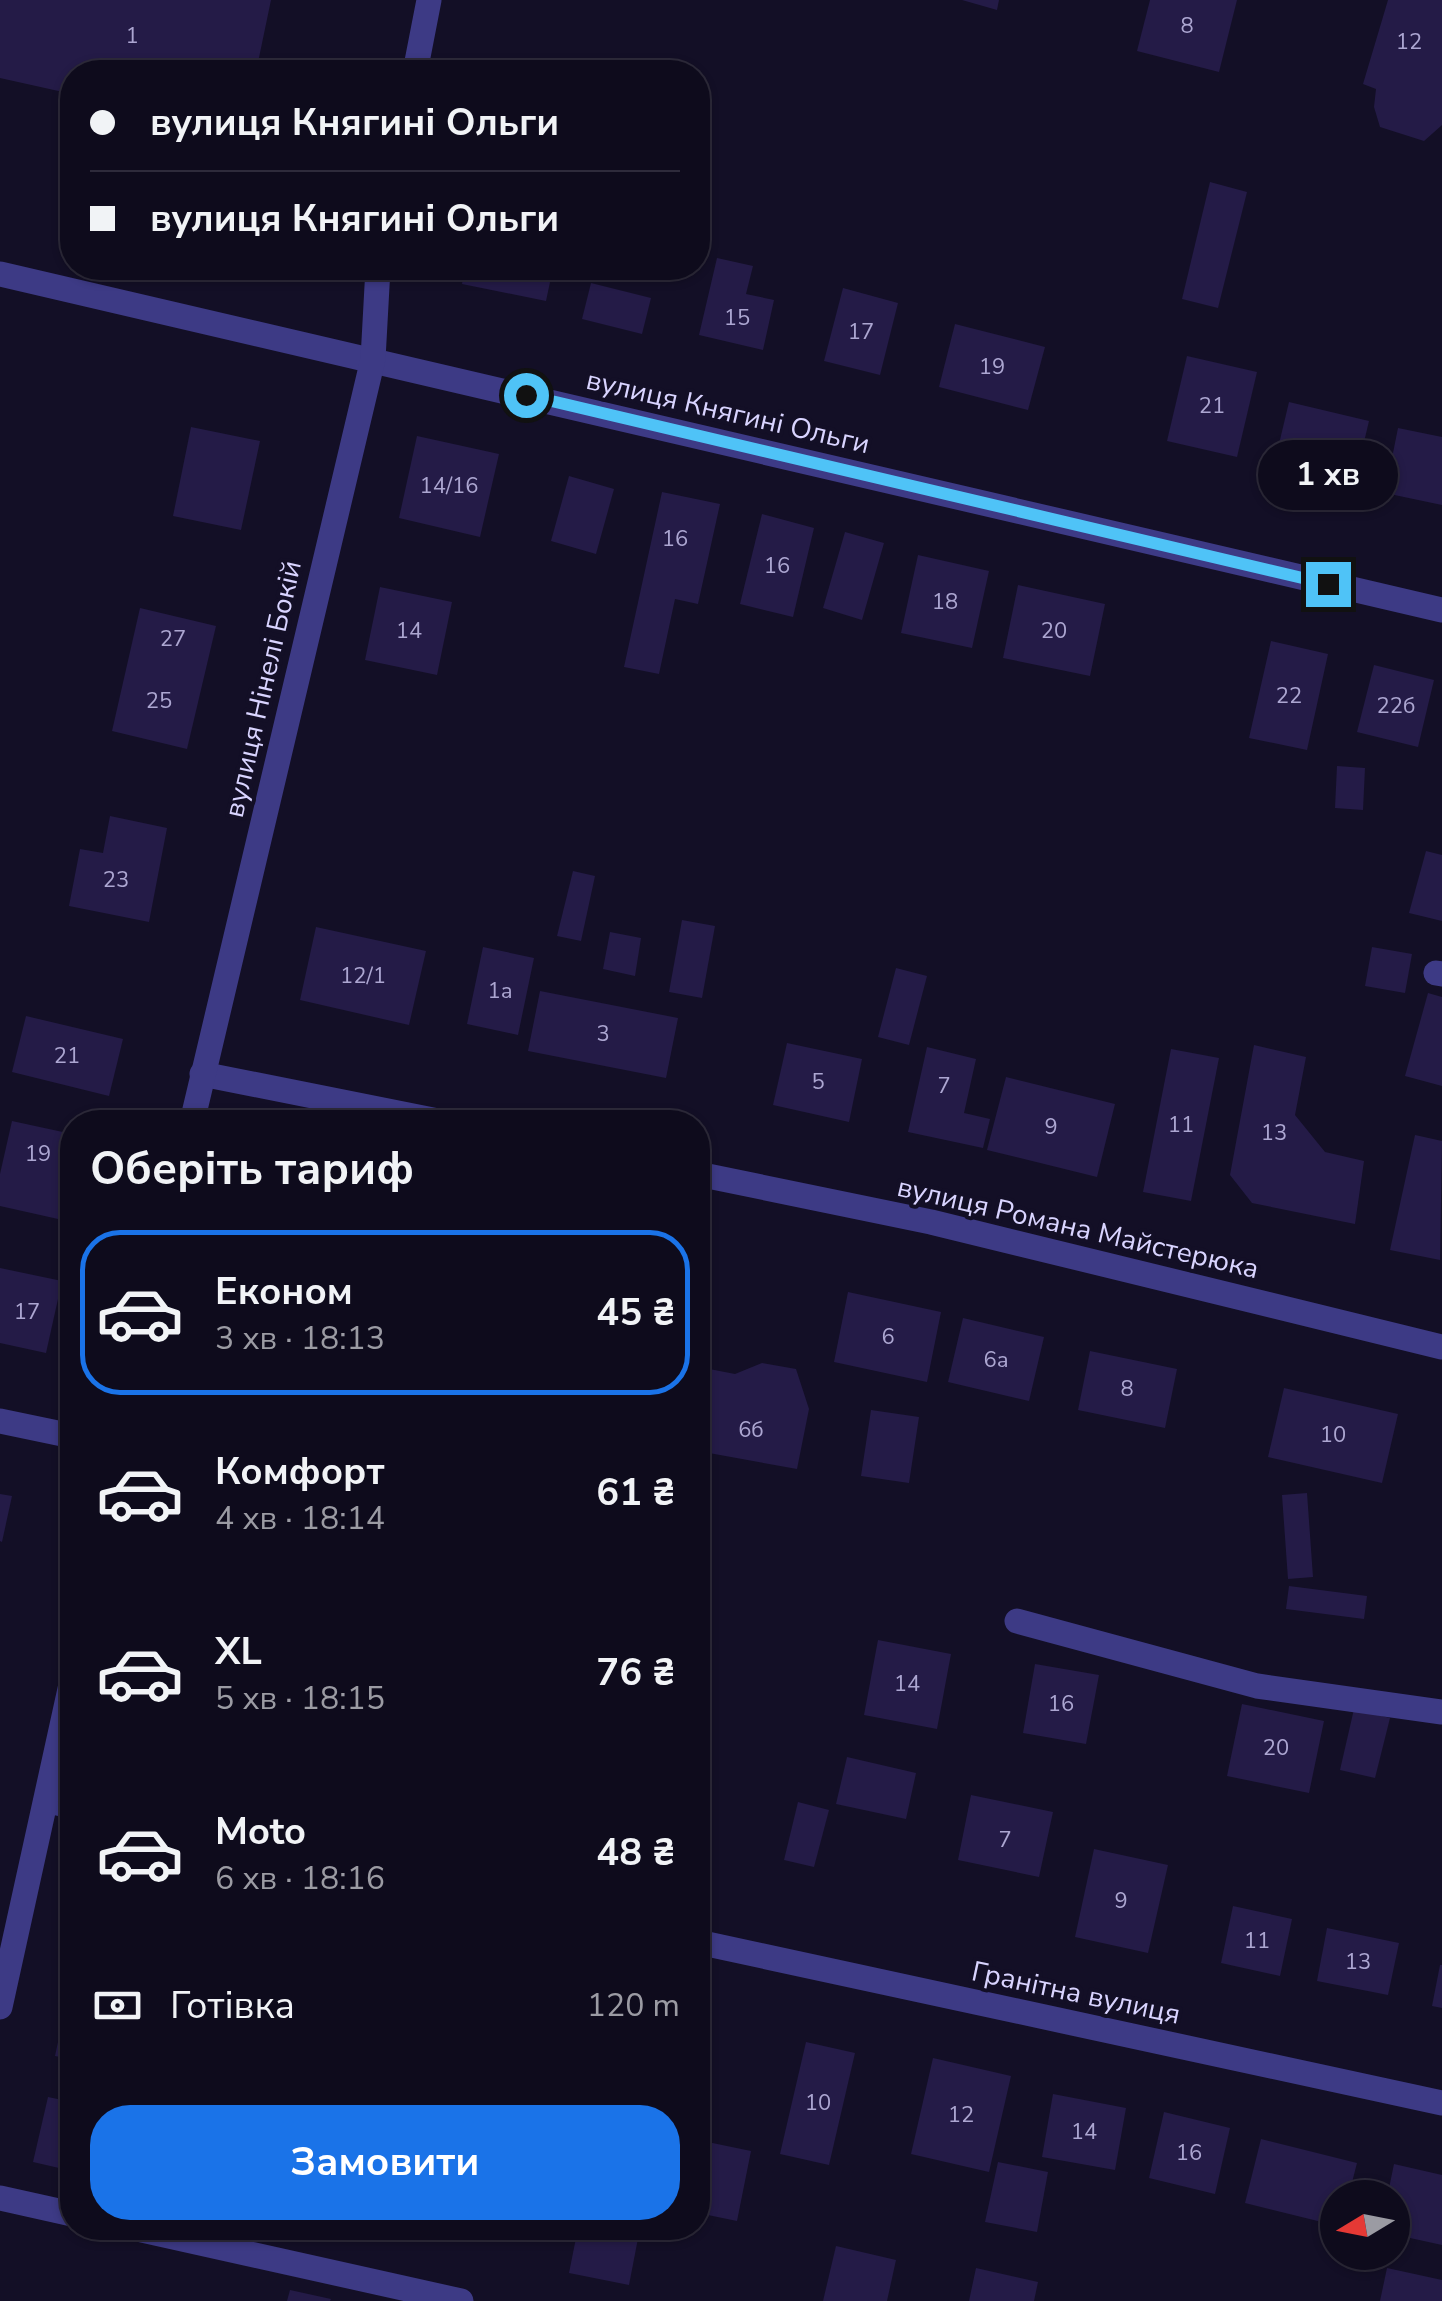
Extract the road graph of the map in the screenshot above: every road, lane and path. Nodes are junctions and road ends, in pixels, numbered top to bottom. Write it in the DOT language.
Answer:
graph roads {
  1 [pos="429,0"];
  2 [pos="417,60"];
  3 [pos="0,274"];
  4 [pos="377,280"];
  5 [pos="373,359"];
  6 [pos="1442,610"];
  7 [pos="202,1074"];
  8 [pos="194,1110"];
  9 [pos="383,1110"];
  10 [pos="710,1176"];
  11 [pos="1442,1347"];
  12 [pos="0,1421"];
  13 [pos="60,1434"];
  14 [pos="1017,1621"];
  15 [pos="1442,1712"];
  16 [pos="60,1804"];
  17 [pos="710,1945"];
  18 [pos="0,2007"];
  19 [pos="1442,2102"];
  20 [pos="0,2198"];
  21 [pos="60,2211"];
  22 [pos="187,2240"];
  23 [pos="461,2301"];
  1 -- 2 [label="street"];
  3 -- 5 [label="street, вулиця Княгині Ольги"];
  4 -- 5 [label="street, вулиця Нінелі Бокій"];
  5 -- 6 [label="street, вулиця Княгині Ольги"];
  5 -- 7 [label="street, вулиця Нінелі Бокій"];
  7 -- 8 [label="street, вулиця Нінелі Бокій"];
  7 -- 9 [label="street"];
  10 -- 11 [label="street, вулиця Романа Майстерюка"];
  12 -- 13 [label="street"];
  14 -- 15 [label="street"];
  16 -- 18 [label="street"];
  17 -- 19 [label="street, Гранітна вулиця"];
  20 -- 21 [label="street"];
  22 -- 23 [label="street"];
}
